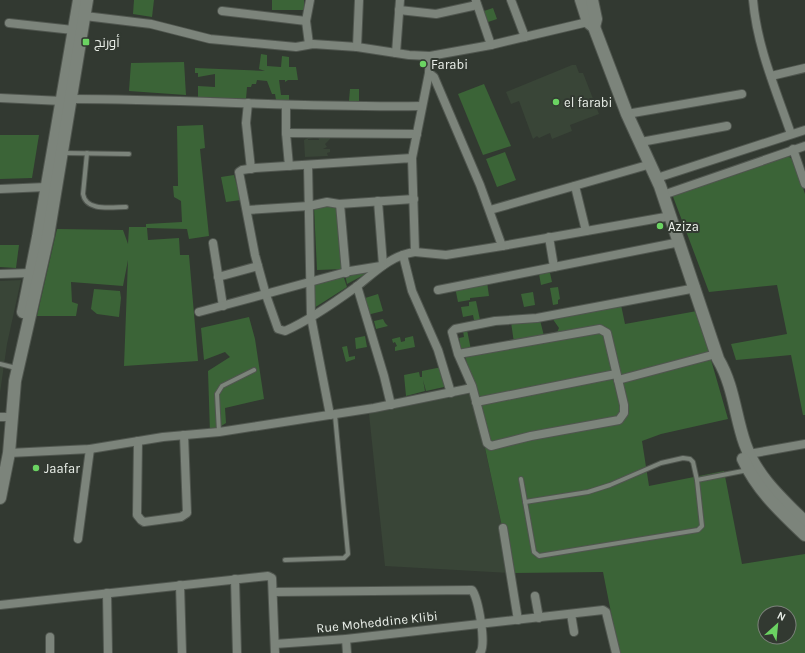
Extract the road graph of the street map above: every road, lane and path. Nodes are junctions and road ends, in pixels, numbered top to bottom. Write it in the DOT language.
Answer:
graph roads {
  1 [pos="79,0"];
  2 [pos="87,0"];
  3 [pos="310,0"];
  4 [pos="359,0"];
  5 [pos="400,0"];
  6 [pos="511,0"];
  7 [pos="582,0"];
  8 [pos="592,0"];
  9 [pos="753,0"];
  10 [pos="476,2"];
  11 [pos="399,10"];
  12 [pos="222,11"];
  13 [pos="85,16"];
  14 [pos="306,21"];
  15 [pos="9,22"];
  16 [pos="593,23"];
  17 [pos="73,30"];
  18 [pos="525,37"];
  19 [pos="309,44"];
  20 [pos="491,45"];
  21 [pos="357,47"];
  22 [pos="396,53"];
  23 [pos="430,56"];
  24 [pos="805,68"];
  25 [pos="429,72"];
  26 [pos="771,76"];
  27 [pos="742,94"];
  28 [pos="0,98"];
  29 [pos="66,100"];
  30 [pos="248,104"];
  31 [pos="286,105"];
  32 [pos="422,106"];
  33 [pos="627,114"];
  34 [pos="727,126"];
  35 [pos="805,130"];
  36 [pos="286,133"];
  37 [pos="417,134"];
  38 [pos="791,134"];
  39 [pos="641,142"];
  40 [pos="805,146"];
  41 [pos="793,150"];
  42 [pos="57,153"];
  43 [pos="87,153"];
  44 [pos="129,154"];
  45 [pos="412,158"];
  46 [pos="651,164"];
  47 [pos="308,165"];
  48 [pos="289,166"];
  49 [pos="251,169"];
  50 [pos="657,178"];
  51 [pos="805,184"];
  52 [pos="46,186"];
  53 [pos="576,186"];
  54 [pos="0,189"];
  55 [pos="663,195"];
  56 [pos="414,199"];
  57 [pos="378,201"];
  58 [pos="340,204"];
  59 [pos="309,206"];
  60 [pos="126,207"];
  61 [pos="247,210"];
  62 [pos="490,210"];
  63 [pos="670,216"];
  64 [pos="586,231"];
  65 [pos="549,237"];
  66 [pos="680,242"];
  67 [pos="213,243"];
  68 [pos="502,246"];
  69 [pos="415,252"];
  70 [pos="403,255"];
  71 [pos="382,265"];
  72 [pos="258,266"];
  73 [pos="554,267"];
  74 [pos="30,273"];
  75 [pos="346,273"];
  76 [pos="0,274"];
  77 [pos="218,277"];
  78 [pos="310,283"];
  79 [pos="357,286"];
  80 [pos="696,288"];
  81 [pos="438,290"];
  82 [pos="266,295"];
  83 [pos="223,306"];
  84 [pos="199,312"];
  85 [pos="311,317"];
  86 [pos="458,354"];
  87 [pos="717,356"];
  88 [pos="0,364"];
  89 [pos="12,367"];
  90 [pos="254,370"];
  91 [pos="617,377"];
  92 [pos="472,388"];
  93 [pos="451,393"];
  94 [pos="476,402"];
  95 [pos="391,404"];
  96 [pos="332,415"];
  97 [pos="5,417"];
  98 [pos="219,432"];
  99 [pos="184,435"];
  100 [pos="138,441"];
  101 [pos="805,444"];
  102 [pos="90,450"];
  103 [pos="749,454"];
  104 [pos="4,455"];
  105 [pos="749,470"];
  106 [pos="521,479"];
  107 [pos="697,480"];
  108 [pos="0,498"];
  109 [pos="525,502"];
  110 [pos="805,522"];
  111 [pos="503,528"];
  112 [pos="805,535"];
  113 [pos="78,539"];
  114 [pos="285,560"];
  115 [pos="235,579"];
  116 [pos="180,585"];
  117 [pos="273,592"];
  118 [pos="107,594"];
  119 [pos="535,596"];
  120 [pos="0,605"];
  121 [pos="571,614"];
  122 [pos="538,618"];
  123 [pos="518,620"];
  124 [pos="481,623"];
  125 [pos="574,632"];
  126 [pos="50,637"];
  127 [pos="346,639"];
  128 [pos="275,644"];
  129 [pos="50,653"];
  130 [pos="108,653"];
  131 [pos="182,653"];
  132 [pos="237,653"];
  133 [pos="275,653"];
  134 [pos="347,653"];
  135 [pos="480,653"];
  136 [pos="616,653"];
  1 -- 17 [label="street"];
  2 -- 13 [label="street"];
  3 -- 14 [label="street"];
  4 -- 21 [label="street"];
  5 -- 11 [label="street"];
  6 -- 18 [label="street"];
  7 -- 16 [label="street"];
  8 -- 16 [label="street"];
  9 -- 26 [label="street"];
  10 -- 11 [label="street"];
  10 -- 20 [label="street"];
  11 -- 22 [label="street"];
  12 -- 14 [label="street"];
  13 -- 19 [label="street"];
  13 -- 29 [label="street"];
  14 -- 19 [label="street"];
  15 -- 17 [label="street"];
  16 -- 18 [label="street"];
  16 -- 33 [label="street"];
  17 -- 29 [label="street"];
  18 -- 20 [label="street"];
  19 -- 21 [label="street"];
  20 -- 23 [label="street"];
  21 -- 22 [label="street"];
  22 -- 23 [label="street"];
  23 -- 25 [label="street"];
  24 -- 26 [label="street"];
  25 -- 32 [label="street"];
  25 -- 62 [label="street"];
  26 -- 38 [label="street"];
  27 -- 33 [label="street"];
  28 -- 29 [label="street"];
  29 -- 30 [label="street"];
  29 -- 42 [label="street"];
  30 -- 31 [label="street"];
  30 -- 49 [label="street"];
  31 -- 32 [label="street"];
  31 -- 36 [label="street"];
  32 -- 37 [label="street"];
  33 -- 39 [label="street"];
  34 -- 39 [label="street"];
  35 -- 38 [label="street"];
  36 -- 37 [label="street"];
  36 -- 48 [label="street"];
  37 -- 45 [label="street"];
  38 -- 50 [label="street"];
  39 -- 46 [label="street"];
  40 -- 41 [label="street"];
  41 -- 51 [label="street"];
  41 -- 55 [label="street"];
  42 -- 43 [label="lane"];
  42 -- 52 [label="street"];
  42 -- 97 [label="street"];
  43 -- 44 [label="lane"];
  43 -- 60 [label="lane"];
  45 -- 47 [label="street"];
  45 -- 56 [label="street"];
  46 -- 50 [label="street"];
  46 -- 53 [label="street"];
  47 -- 48 [label="street"];
  47 -- 59 [label="street"];
  48 -- 49 [label="street"];
  49 -- 61 [label="street"];
  50 -- 55 [label="street"];
  52 -- 54 [label="street"];
  52 -- 74 [label="street"];
  53 -- 62 [label="street"];
  53 -- 64 [label="street"];
  55 -- 63 [label="street"];
  56 -- 57 [label="street"];
  56 -- 69 [label="street"];
  57 -- 58 [label="street"];
  57 -- 71 [label="street"];
  58 -- 59 [label="street"];
  58 -- 75 [label="street"];
  59 -- 61 [label="street"];
  59 -- 78 [label="street"];
  61 -- 72 [label="street"];
  62 -- 68 [label="street"];
  63 -- 64 [label="street"];
  63 -- 66 [label="street"];
  64 -- 65 [label="street"];
  65 -- 68 [label="street"];
  65 -- 73 [label="street"];
  66 -- 73 [label="street"];
  66 -- 80 [label="street"];
  67 -- 77 [label="street"];
  68 -- 69 [label="street"];
  69 -- 70 [label="street"];
  70 -- 71 [label="street"];
  70 -- 93 [label="street"];
  71 -- 75 [label="street"];
  71 -- 79 [label="street"];
  72 -- 77 [label="street"];
  72 -- 82 [label="street"];
  73 -- 81 [label="street"];
  74 -- 76 [label="street"];
  74 -- 89 [label="street"];
  75 -- 78 [label="street"];
  77 -- 83 [label="street"];
  78 -- 82 [label="street"];
  78 -- 85 [label="street"];
  79 -- 85 [label="street"];
  79 -- 95 [label="street"];
  80 -- 86 [label="street"];
  80 -- 87 [label="street"];
  82 -- 83 [label="street"];
  82 -- 85 [label="street"];
  83 -- 84 [label="street"];
  85 -- 96 [label="street"];
  86 -- 91 [label="street"];
  86 -- 92 [label="street"];
  87 -- 91 [label="street"];
  87 -- 103 [label="street"];
  87 -- 105 [label="street"];
  88 -- 89 [label="lane"];
  89 -- 97 [label="street"];
  90 -- 98 [label="lane"];
  91 -- 94 [label="street"];
  91 -- 94 [label="street"];
  92 -- 93 [label="street"];
  92 -- 94 [label="street"];
  93 -- 95 [label="street"];
  95 -- 96 [label="street"];
  96 -- 98 [label="street"];
  96 -- 114 [label="lane"];
  97 -- 104 [label="street"];
  98 -- 99 [label="street"];
  99 -- 100 [label="street"];
  99 -- 100 [label="street"];
  100 -- 102 [label="street"];
  101 -- 103 [label="street"];
  102 -- 104 [label="street"];
  102 -- 113 [label="street"];
  103 -- 110 [label="street"];
  104 -- 108 [label="street"];
  105 -- 107 [label="lane"];
  105 -- 112 [label="street"];
  106 -- 109 [label="lane"];
  107 -- 109 [label="lane"];
  107 -- 109 [label="lane"];
  111 -- 123 [label="street"];
  115 -- 116 [label="street"];
  115 -- 117 [label="street"];
  115 -- 132 [label="street"];
  116 -- 118 [label="street"];
  116 -- 131 [label="street"];
  117 -- 124 [label="street"];
  117 -- 128 [label="street"];
  118 -- 120 [label="street"];
  118 -- 130 [label="street"];
  119 -- 122 [label="street"];
  121 -- 122 [label="street, Rue Moheddine Klibi"];
  121 -- 125 [label="street"];
  121 -- 136 [label="street, Rue Moheddine Klibi"];
  122 -- 123 [label="street, Rue Moheddine Klibi"];
  123 -- 124 [label="street, Rue Moheddine Klibi"];
  124 -- 127 [label="street, Rue Moheddine Klibi"];
  124 -- 135 [label="street"];
  126 -- 129 [label="street"];
  127 -- 128 [label="street, Rue Moheddine Klibi"];
  127 -- 134 [label="street"];
  128 -- 133 [label="street"];
}
